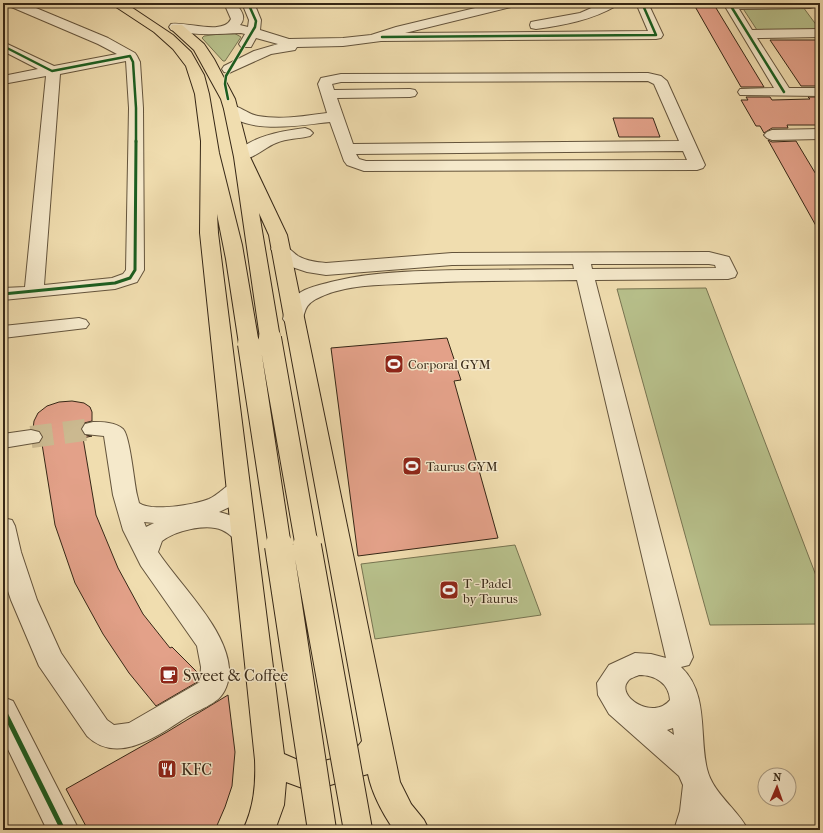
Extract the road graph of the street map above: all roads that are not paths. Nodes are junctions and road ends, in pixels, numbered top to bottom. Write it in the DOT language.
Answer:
graph roads {
  1 [pos="14,3"];
  2 [pos="116,3"];
  3 [pos="137,3"];
  4 [pos="230,3"];
  5 [pos="248,3"];
  6 [pos="511,3"];
  7 [pos="612,3"];
  8 [pos="642,3"];
  9 [pos="729,4"];
  10 [pos="810,4"];
  11 [pos="819,15"];
  12 [pos="442,20"];
  13 [pos="176,27"];
  14 [pos="218,30"];
  15 [pos="252,33"];
  16 [pos="748,34"];
  17 [pos="820,34"];
  18 [pos="470,36"];
  19 [pos="377,38"];
  20 [pos="3,46"];
  21 [pos="130,56"];
  22 [pos="229,69"];
  23 [pos="52,71"];
  24 [pos="3,80"];
  25 [pos="649,92"];
  26 [pos="665,92"];
  27 [pos="745,92"];
  28 [pos="784,92"];
  29 [pos="820,92"];
  30 [pos="422,93"];
  31 [pos="328,94"];
  32 [pos="229,104"];
  33 [pos="338,123"];
  34 [pos="772,134"];
  35 [pos="815,134"];
  36 [pos="208,142"];
  37 [pos="689,146"];
  38 [pos="347,149"];
  39 [pos="820,149"];
  40 [pos="242,157"];
  41 [pos="697,165"];
  42 [pos="703,180"];
  43 [pos="280,249"];
  44 [pos="583,266"];
  45 [pos="440,268"];
  46 [pos="36,292"];
  47 [pos="3,294"];
  48 [pos="293,319"];
  49 [pos="79,324"];
  50 [pos="3,332"];
  51 [pos="260,341"];
  52 [pos="93,429"];
  53 [pos="31,437"];
  54 [pos="3,441"];
  55 [pos="238,489"];
  56 [pos="128,506"];
  57 [pos="3,526"];
  58 [pos="243,534"];
  59 [pos="146,552"];
  60 [pos="679,656"];
  61 [pos="646,664"];
  62 [pos="683,691"];
  63 [pos="3,709"];
  64 [pos="626,713"];
  65 [pos="378,742"];
  66 [pos="270,760"];
  67 [pos="695,778"];
  68 [pos="61,829"];
  69 [pos="260,830"];
  70 [pos="322,830"];
  71 [pos="358,830"];
  72 [pos="413,830"];
  73 [pos="690,830"];
  74 [pos="732,830"];
  1 -- 21 [label="street"];
  2 -- 36 [label="main road"];
  3 -- 13 [label="main road"];
  4 -- 14 [label="street"];
  5 -- 15 [label="street"];
  6 -- 12 [label="street"];
  7 -- 18 [label="street"];
  8 -- 18 [label="street"];
  9 -- 10 [label="street"];
  9 -- 16 [label="street"];
  10 -- 11 [label="street"];
  12 -- 18 [label="street"];
  12 -- 19 [label="street"];
  13 -- 14 [label="street"];
  13 -- 32 [label="main road"];
  14 -- 15 [label="street"];
  15 -- 19 [label="street"];
  15 -- 22 [label="street"];
  16 -- 17 [label="street"];
  16 -- 28 [label="street"];
  18 -- 19 [label="street"];
  19 -- 22 [label="street"];
  20 -- 23 [label="street"];
  21 -- 23 [label="street"];
  21 -- 46 [label="street"];
  22 -- 32 [label="street"];
  23 -- 24 [label="street"];
  23 -- 46 [label="street"];
  25 -- 26 [label="street"];
  26 -- 31 [label="street"];
  26 -- 37 [label="street"];
  27 -- 28 [label="street"];
  28 -- 29 [label="street"];
  30 -- 31 [label="street"];
  31 -- 33 [label="street"];
  32 -- 33 [label="street"];
  32 -- 40 [label="main road"];
  33 -- 38 [label="street"];
  33 -- 40 [label="street"];
  34 -- 35 [label="street"];
  35 -- 39 [label="street"];
  36 -- 51 [label="main road"];
  36 -- 55 [label="main road"];
  37 -- 38 [label="street"];
  37 -- 41 [label="street"];
  38 -- 41 [label="street"];
  40 -- 43 [label="main road"];
  40 -- 51 [label="main road"];
  41 -- 42 [label="street"];
  43 -- 45 [label="street"];
  43 -- 48 [label="main road"];
  44 -- 44 [label="street"];
  44 -- 45 [label="street"];
  44 -- 60 [label="street"];
  45 -- 48 [label="street"];
  46 -- 47 [label="street"];
  48 -- 65 [label="main road"];
  49 -- 50 [label="street"];
  51 -- 70 [label="main road, bridge"];
  51 -- 71 [label="main road, bridge"];
  52 -- 56 [label="street"];
  53 -- 54 [label="street"];
  55 -- 56 [label="street"];
  55 -- 58 [label="main road"];
  56 -- 59 [label="street"];
  57 -- 59 [label="street"];
  58 -- 59 [label="street"];
  58 -- 66 [label="main road"];
  60 -- 61 [label="street"];
  60 -- 62 [label="street"];
  61 -- 62 [label="street"];
  61 -- 64 [label="street"];
  62 -- 64 [label="street"];
  62 -- 67 [label="street"];
  63 -- 68 [label="street"];
  64 -- 67 [label="street"];
  65 -- 66 [label="main road"];
  65 -- 72 [label="main road"];
  66 -- 69 [label="main road"];
  67 -- 73 [label="street"];
  67 -- 74 [label="street"];
}
